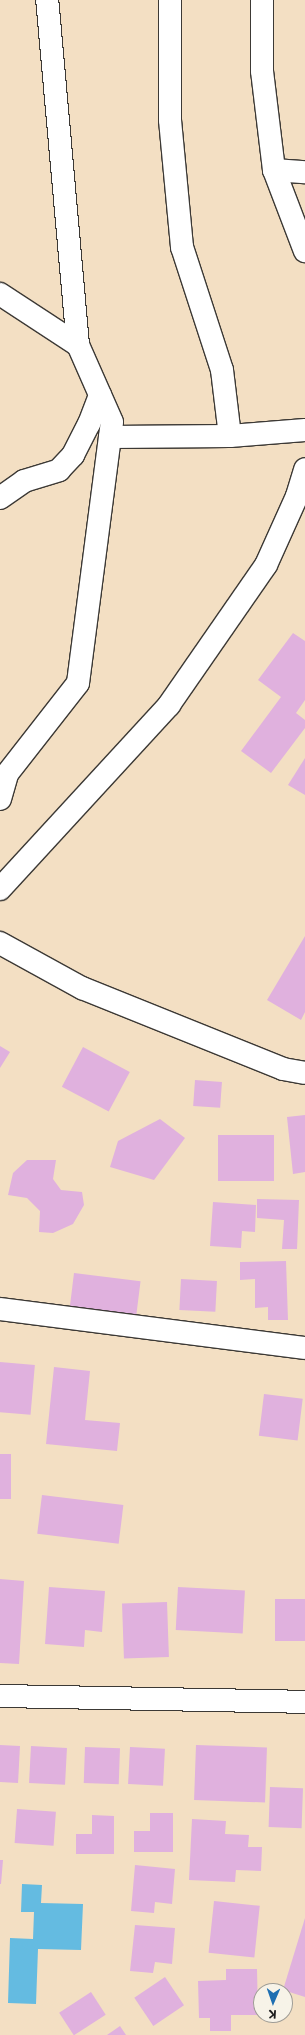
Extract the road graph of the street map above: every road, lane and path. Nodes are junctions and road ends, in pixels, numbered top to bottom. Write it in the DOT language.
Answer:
graph roads {
  1 [pos="47,0"];
  2 [pos="170,0"];
  3 [pos="262,0"];
  4 [pos="274,170"];
  5 [pos="305,172"];
  6 [pos="305,251"];
  7 [pos="0,294"];
  8 [pos="78,345"];
  9 [pos="100,395"];
  10 [pos="305,430"];
  11 [pos="230,436"];
  12 [pos="110,437"];
  13 [pos="305,469"];
  14 [pos="301,497"];
  15 [pos="0,498"];
  16 [pos="3,774"];
  17 [pos="0,799"];
  18 [pos="0,889"];
  19 [pos="0,943"];
  20 [pos="305,1073"];
  21 [pos="0,1309"];
  22 [pos="305,1348"];
  23 [pos="0,1696"];
  24 [pos="305,1702"];
  1 -- 8 [label="street"];
  2 -- 11 [label="street"];
  3 -- 4 [label="street"];
  4 -- 5 [label="street"];
  4 -- 6 [label="street"];
  7 -- 8 [label="street"];
  8 -- 9 [label="street"];
  9 -- 12 [label="street"];
  9 -- 15 [label="street"];
  10 -- 11 [label="street"];
  11 -- 12 [label="street"];
  12 -- 16 [label="street"];
  13 -- 14 [label="street"];
  14 -- 18 [label="street"];
  16 -- 17 [label="street"];
  19 -- 20 [label="street"];
  21 -- 22 [label="street"];
  23 -- 24 [label="street"];
}
